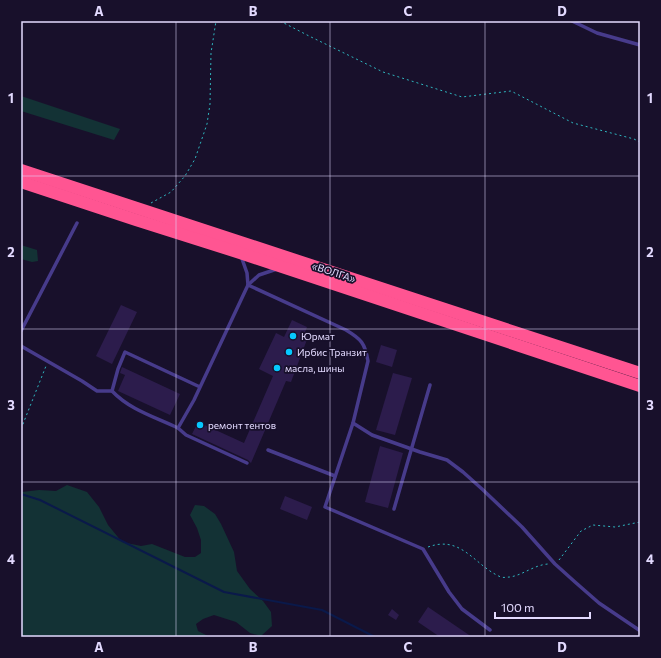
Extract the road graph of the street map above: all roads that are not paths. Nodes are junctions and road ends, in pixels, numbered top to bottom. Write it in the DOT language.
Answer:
graph roads {
  1 [pos="572,21"];
  2 [pos="640,45"];
  3 [pos="21,170"];
  4 [pos="21,182"];
  5 [pos="77,223"];
  6 [pos="240,253"];
  7 [pos="281,267"];
  8 [pos="248,285"];
  9 [pos="21,331"];
  10 [pos="21,346"];
  11 [pos="640,373"];
  12 [pos="430,386"];
  13 [pos="640,386"];
  14 [pos="200,387"];
  15 [pos="112,391"];
  16 [pos="353,422"];
  17 [pos="178,428"];
  18 [pos="412,449"];
  19 [pos="268,450"];
  20 [pos="247,463"];
  21 [pos="335,476"];
  22 [pos="394,509"];
  23 [pos="490,630"];
  24 [pos="639,630"];
  1 -- 2 [label="lane"];
  3 -- 11 [label="highway, «ВОЛГА»"];
  4 -- 6 [label="highway, «ВОЛГА»"];
  5 -- 9 [label="lane"];
  6 -- 7 [label="highway, «ВОЛГА»"];
  6 -- 8 [label="lane"];
  7 -- 8 [label="lane"];
  7 -- 13 [label="highway, «ВОЛГА»"];
  8 -- 14 [label="lane"];
  8 -- 16 [label="lane"];
  10 -- 15 [label="lane"];
  12 -- 18 [label="lane"];
  14 -- 15 [label="lane"];
  14 -- 17 [label="lane"];
  15 -- 17 [label="lane"];
  16 -- 18 [label="lane"];
  16 -- 21 [label="lane"];
  17 -- 20 [label="lane"];
  18 -- 22 [label="lane"];
  18 -- 24 [label="lane"];
  19 -- 21 [label="lane"];
  21 -- 23 [label="lane"];
}
